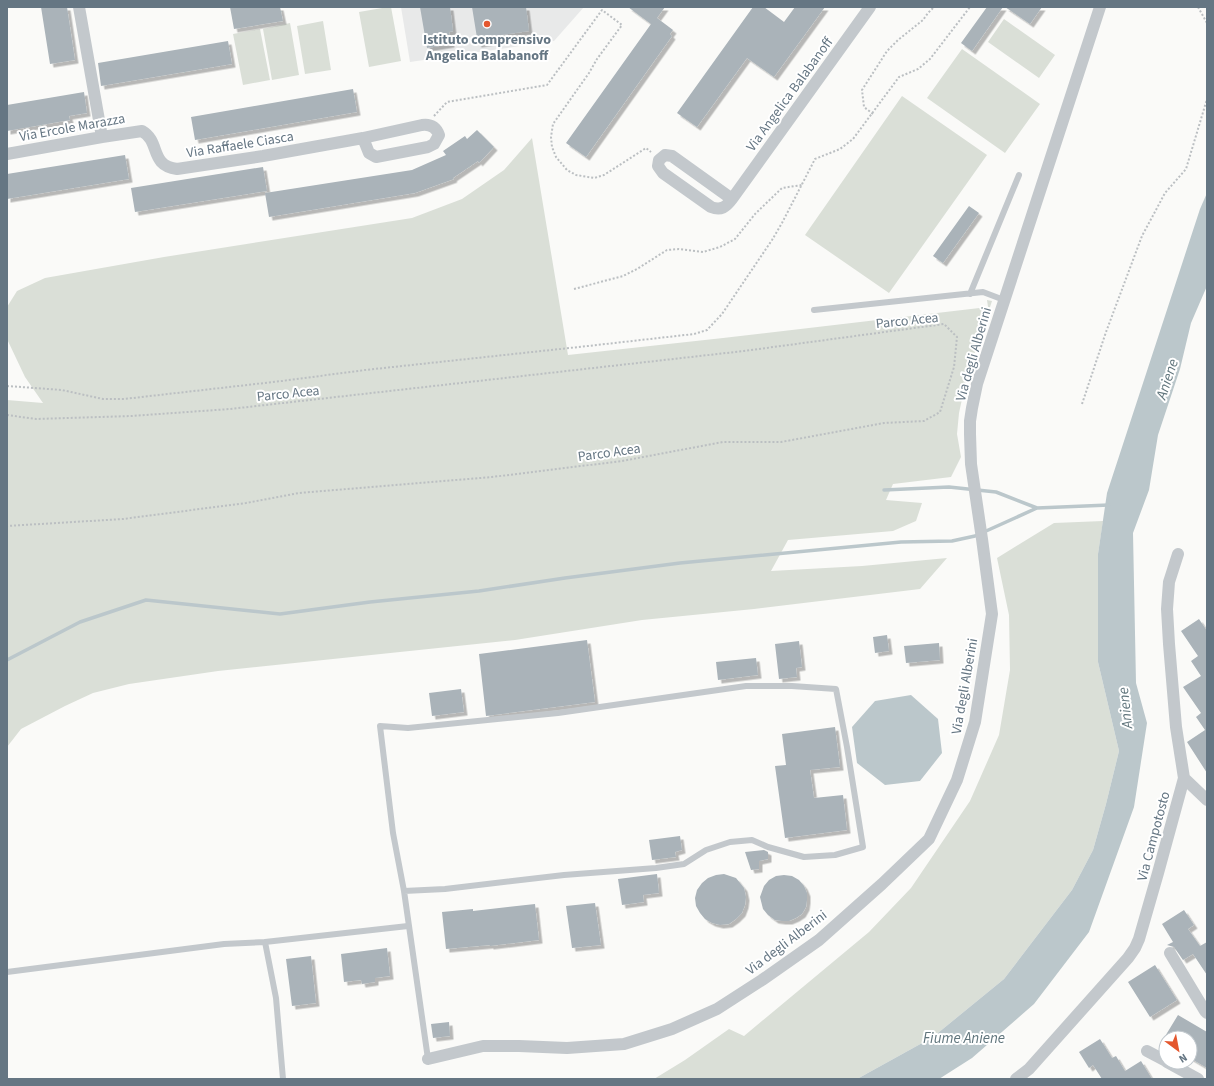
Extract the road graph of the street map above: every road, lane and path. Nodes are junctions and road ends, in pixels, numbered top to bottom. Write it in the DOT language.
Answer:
graph roads {
  1 [pos="79,7"];
  2 [pos="870,7"];
  3 [pos="934,7"];
  4 [pos="970,7"];
  5 [pos="1100,7"];
  6 [pos="1198,7"];
  7 [pos="1207,23"];
  8 [pos="1207,99"];
  9 [pos="872,114"];
  10 [pos="427,124"];
  11 [pos="142,131"];
  12 [pos="102,137"];
  13 [pos="363,138"];
  14 [pos="7,154"];
  15 [pos="659,160"];
  16 [pos="1019,174"];
  17 [pos="802,185"];
  18 [pos="732,199"];
  19 [pos="574,289"];
  20 [pos="970,294"];
  21 [pos="1004,300"];
  22 [pos="814,310"];
  23 [pos="7,386"];
  24 [pos="1082,404"];
  25 [pos="7,415"];
  26 [pos="7,526"];
  27 [pos="1178,554"];
  28 [pos="1184,778"];
  29 [pos="1207,800"];
  30 [pos="404,891"];
  31 [pos="408,926"];
  32 [pos="265,942"];
  33 [pos="1170,953"];
  34 [pos="7,972"];
  35 [pos="1207,1013"];
  36 [pos="1147,1051"];
  37 [pos="1158,1057"];
  38 [pos="428,1059"];
  39 [pos="1182,1070"];
  40 [pos="283,1079"];
  41 [pos="1016,1079"];
  42 [pos="1198,1079"];
  1 -- 12 [label="street"];
  2 -- 18 [label="street, Via Angelica Balabanoff"];
  3 -- 9 [label="path"];
  4 -- 9 [label="path"];
  5 -- 21 [label="street, Via degli Alberini"];
  6 -- 7 [label="path"];
  8 -- 24 [label="path"];
  9 -- 17 [label="path"];
  10 -- 13 [label="street, Via Raffaele Ciasca"];
  10 -- 13 [label="street"];
  10 -- 15 [label="path"];
  11 -- 12 [label="street, Via Ercole Marazza"];
  11 -- 13 [label="street, Via Raffaele Ciasca"];
  12 -- 14 [label="street, Via Ercole Marazza"];
  15 -- 18 [label="street"];
  15 -- 18 [label="street, Via Angelica Balabanoff"];
  16 -- 20 [label="lane"];
  17 -- 19 [label="path"];
  17 -- 23 [label="path"];
  20 -- 21 [label="lane"];
  20 -- 22 [label="lane"];
  21 -- 38 [label="street, Via degli Alberini"];
  25 -- 26 [label="path, Parco Acea"];
  27 -- 28 [label="street, Via Campotosto"];
  28 -- 29 [label="street"];
  28 -- 41 [label="street, Via Campotosto"];
  30 -- 30 [label="lane"];
  30 -- 31 [label="lane"];
  31 -- 32 [label="lane"];
  31 -- 38 [label="lane"];
  32 -- 34 [label="lane"];
  32 -- 40 [label="lane"];
  33 -- 35 [label="street"];
  36 -- 37 [label="street"];
  39 -- 42 [label="street"];
}
